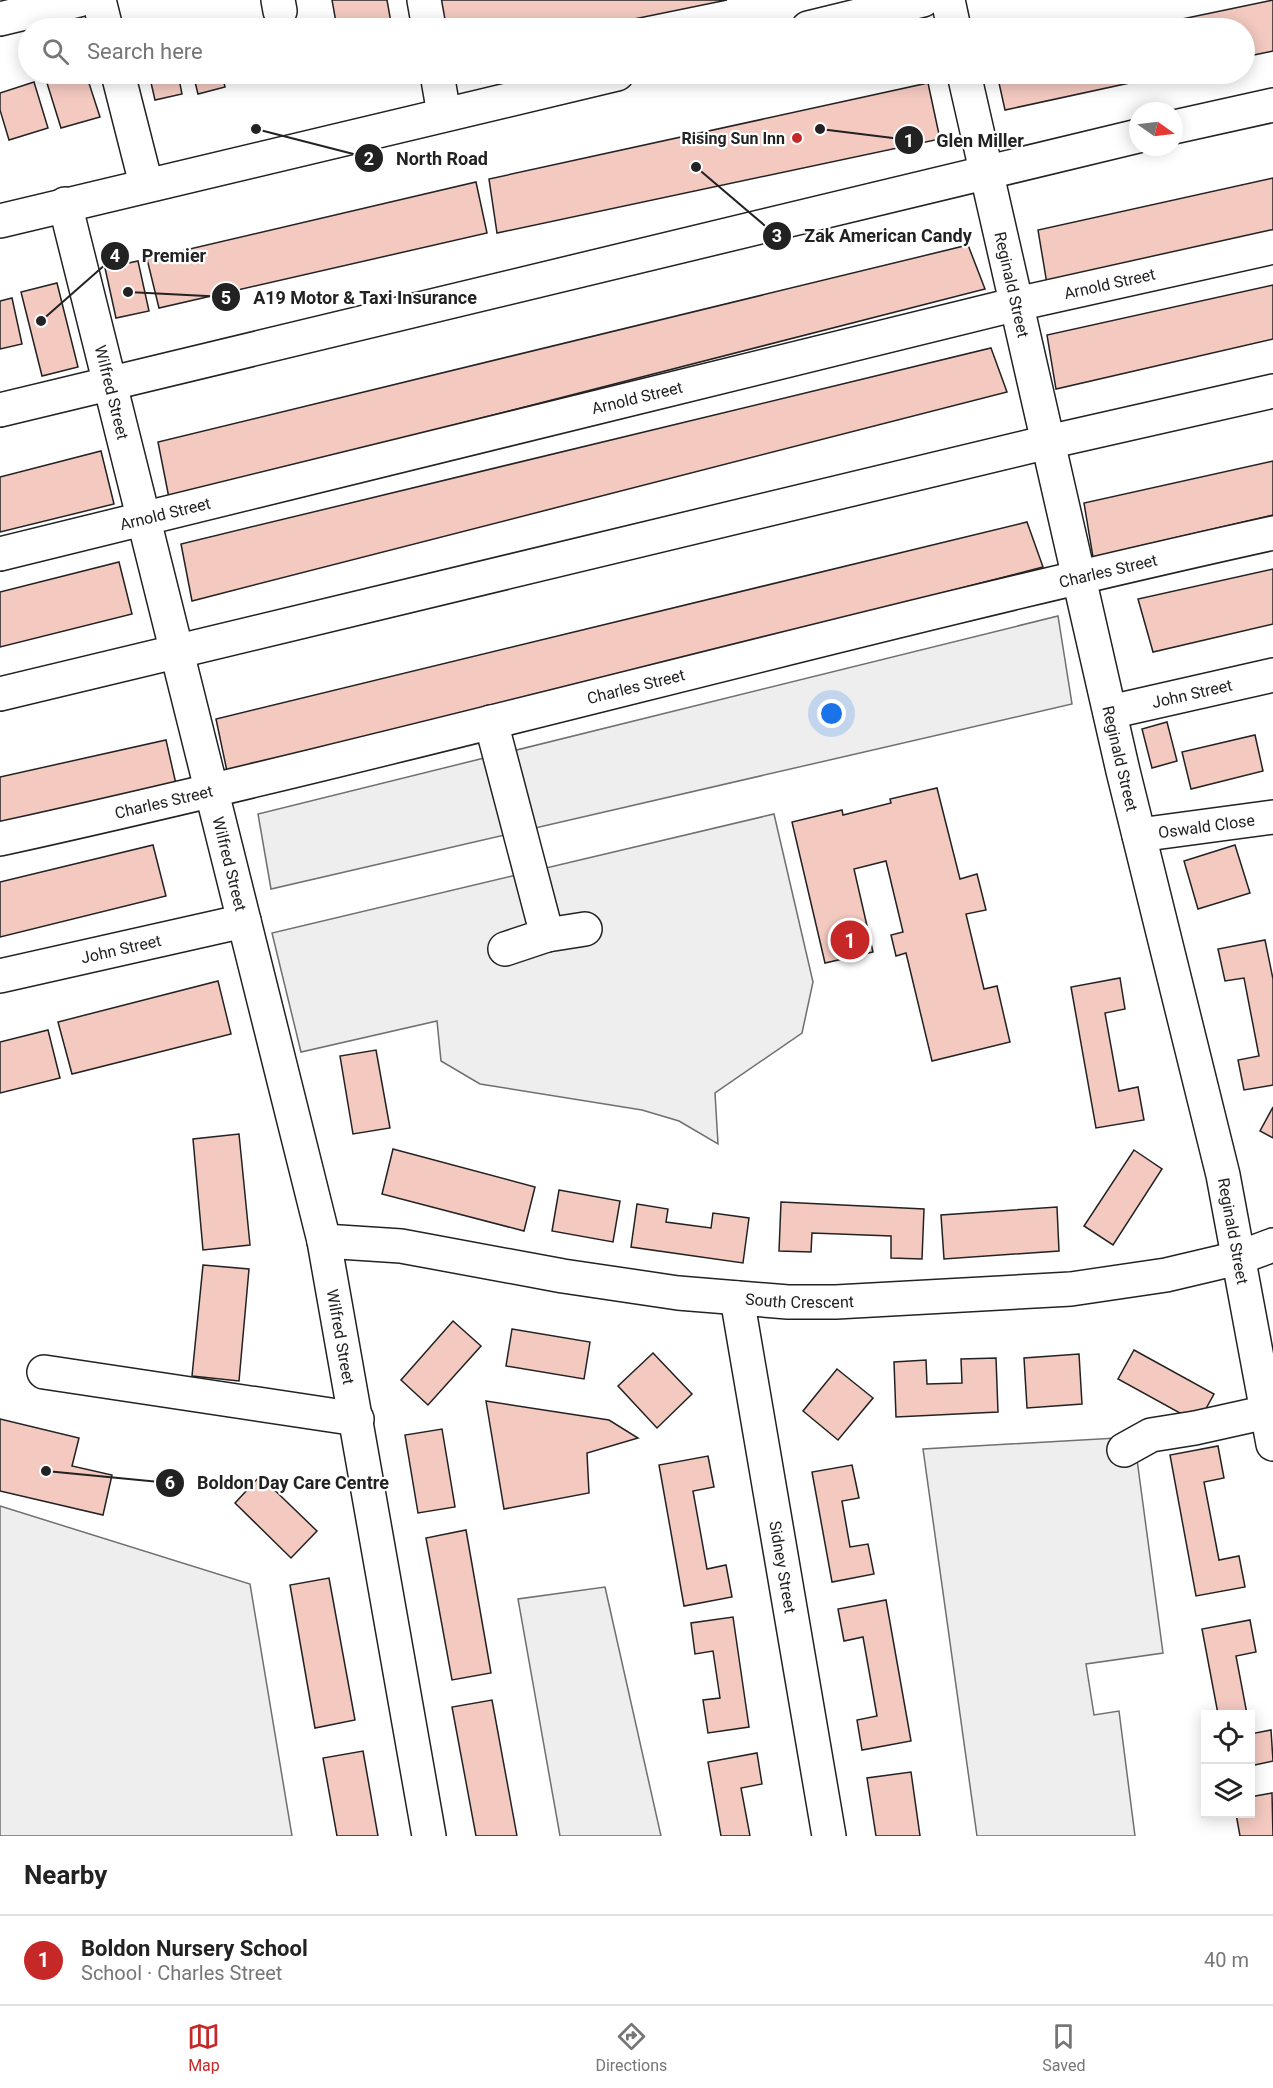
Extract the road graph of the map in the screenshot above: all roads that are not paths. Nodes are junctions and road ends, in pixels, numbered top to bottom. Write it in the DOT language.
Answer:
graph roads {
  1 [pos="79,0"];
  2 [pos="99,0"];
  3 [pos="424,0"];
  4 [pos="922,0"];
  5 [pos="948,0"];
  6 [pos="104,18"];
  7 [pos="427,18"];
  8 [pos="814,18"];
  9 [pos="952,18"];
  10 [pos="0,20"];
  11 [pos="121,84"];
  12 [pos="439,84"];
  13 [pos="574,84"];
  14 [pos="966,84"];
  15 [pos="1273,105"];
  16 [pos="444,114"];
  17 [pos="1183,125"];
  18 [pos="1129,138"];
  19 [pos="987,170"];
  20 [pos="146,184"];
  21 [pos="65,204"];
  22 [pos="0,221"];
  23 [pos="1273,247"];
  24 [pos="1017,304"];
  25 [pos="112,384"];
  26 [pos="1273,391"];
  27 [pos="0,410"];
  28 [pos="1048,442"];
  29 [pos="146,520"];
  30 [pos="1273,532"];
  31 [pos="0,554"];
  32 [pos="1079,576"];
  33 [pos="178,652"];
  34 [pos="1273,675"];
  35 [pos="0,694"];
  36 [pos="1110,712"];
  37 [pos="491,722"];
  38 [pos="213,792"];
  39 [pos="1273,817"];
  40 [pos="1139,835"];
  41 [pos="0,839"];
  42 [pos="244,921"];
  43 [pos="585,928"];
  44 [pos="547,935"];
  45 [pos="504,949"];
  46 [pos="0,976"];
  47 [pos="324,1241"];
  48 [pos="1273,1245"];
  49 [pos="1238,1258"];
  50 [pos="737,1298"];
  51 [pos="44,1372"];
  52 [pos="1267,1412"];
  53 [pos="357,1419"];
  54 [pos="1273,1444"];
  55 [pos="1124,1450"];
  56 [pos="429,1836"];
  57 [pos="829,1836"];
  1 -- 10 [label="street"];
  2 -- 6 [label="street"];
  3 -- 7 [label="street"];
  4 -- 8 [label="street"];
  5 -- 9 [label="street"];
  11 -- 20 [label="street"];
  12 -- 16 [label="street"];
  13 -- 16 [label="street"];
  14 -- 19 [label="street, Reginald Street"];
  15 -- 17 [label="street"];
  16 -- 20 [label="street"];
  18 -- 19 [label="street"];
  19 -- 24 [label="street, Reginald Street"];
  19 -- 25 [label="street"];
  20 -- 21 [label="street"];
  21 -- 22 [label="street"];
  21 -- 25 [label="street, Wilfred Street"];
  23 -- 24 [label="street, Arnold Street"];
  24 -- 28 [label="street, Reginald Street"];
  24 -- 29 [label="street, Arnold Street"];
  25 -- 27 [label="street"];
  25 -- 29 [label="street, Wilfred Street"];
  26 -- 28 [label="street"];
  28 -- 32 [label="street, Reginald Street"];
  28 -- 33 [label="street"];
  29 -- 31 [label="street, Arnold Street"];
  29 -- 33 [label="street, Wilfred Street"];
  30 -- 32 [label="street, Charles Street"];
  32 -- 36 [label="street, Reginald Street"];
  32 -- 37 [label="street, Charles Street"];
  33 -- 35 [label="street"];
  33 -- 38 [label="street, Wilfred Street"];
  34 -- 36 [label="street, John Street"];
  36 -- 40 [label="street, Reginald Street"];
  37 -- 38 [label="street, Charles Street"];
  37 -- 44 [label="street"];
  38 -- 41 [label="street, Charles Street"];
  38 -- 42 [label="street, Wilfred Street"];
  39 -- 40 [label="street, Oswald Close"];
  40 -- 49 [label="street, Reginald Street"];
  42 -- 46 [label="street, John Street"];
  42 -- 47 [label="street, Wilfred Street"];
  43 -- 44 [label="street"];
  44 -- 45 [label="street"];
  47 -- 50 [label="street, South Crescent"];
  47 -- 53 [label="street, Wilfred Street"];
  48 -- 49 [label="street, South Crescent"];
  49 -- 50 [label="street, South Crescent"];
  49 -- 52 [label="street, Reginald Street"];
  50 -- 57 [label="street, Sidney Street"];
  51 -- 53 [label="street"];
  52 -- 54 [label="street, Reginald Street"];
  52 -- 55 [label="street"];
  53 -- 56 [label="street, Wilfred Street"];
}
